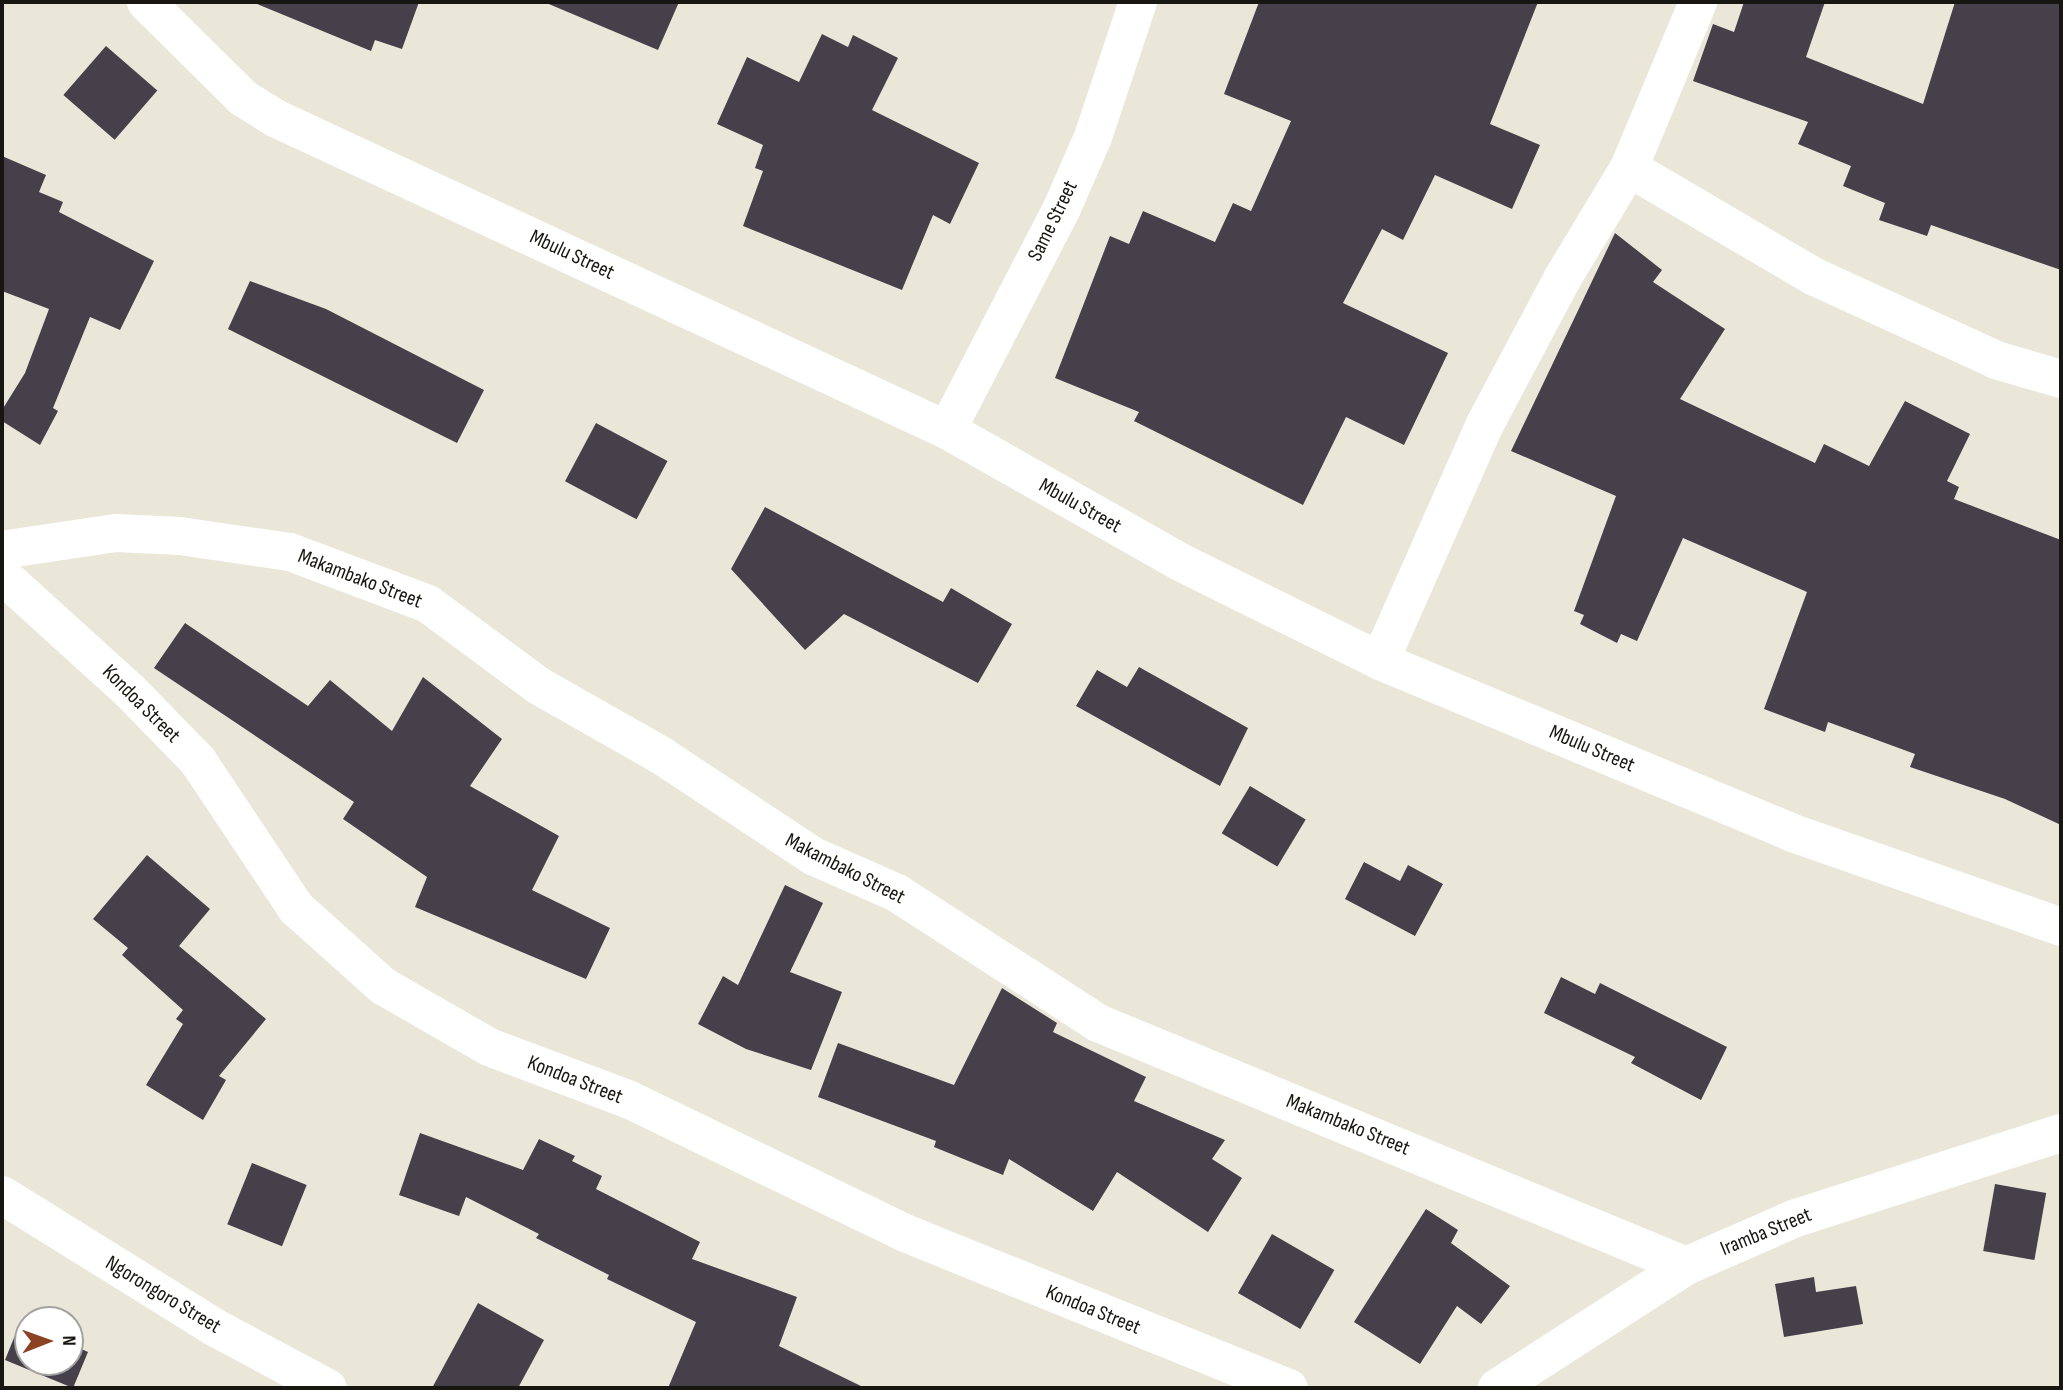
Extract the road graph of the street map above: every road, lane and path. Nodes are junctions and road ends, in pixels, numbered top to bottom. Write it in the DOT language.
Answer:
graph roads {
  1 [pos="146,2"];
  2 [pos="1138,2"];
  3 [pos="1698,2"];
  4 [pos="1629,168"];
  5 [pos="2061,379"];
  6 [pos="947,430"];
  7 [pos="2,550"];
  8 [pos="2,575"];
  9 [pos="1380,661"];
  10 [pos="2061,927"];
  11 [pos="2061,1133"];
  12 [pos="2,1195"];
  13 [pos="1686,1266"];
  14 [pos="328,1388"];
  15 [pos="1289,1388"];
  16 [pos="1497,1388"];
  1 -- 6 [label="street, Mbulu Street"];
  2 -- 6 [label="street, Same Street"];
  3 -- 4 [label="street"];
  4 -- 5 [label="street"];
  4 -- 9 [label="street"];
  6 -- 9 [label="street, Mbulu Street"];
  7 -- 13 [label="street, Makambako Street"];
  8 -- 15 [label="street, Kondoa Street"];
  9 -- 10 [label="street, Mbulu Street"];
  11 -- 13 [label="street, Iramba Street"];
  12 -- 14 [label="street, Ngorongoro Street"];
  13 -- 16 [label="street, Iramba Street"];
}
